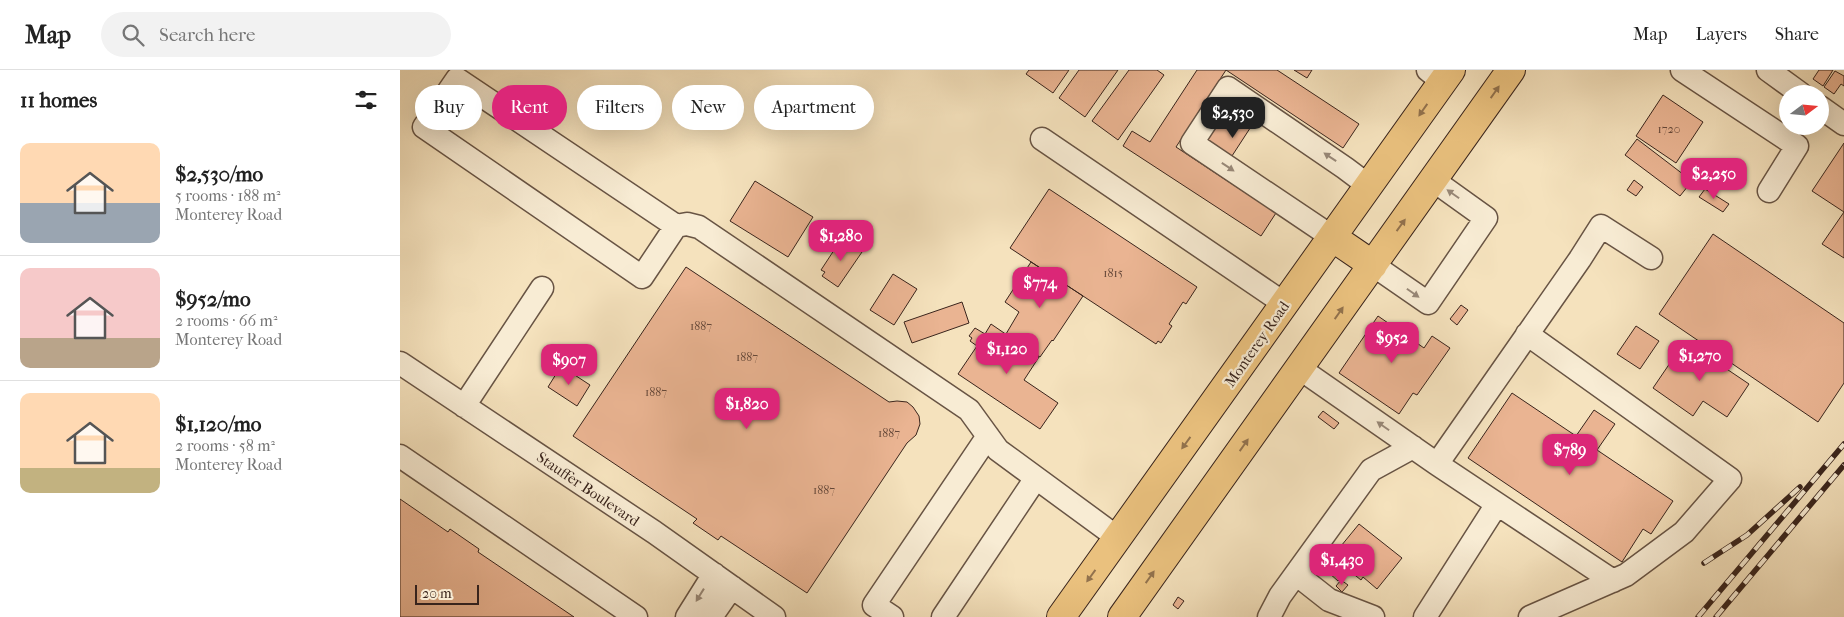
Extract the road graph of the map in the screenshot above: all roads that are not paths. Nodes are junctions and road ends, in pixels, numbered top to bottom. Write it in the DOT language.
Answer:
graph roads {
  1 [pos="1512,70"];
  2 [pos="1682,70"];
  3 [pos="1768,70"];
  4 [pos="1441,74"];
  5 [pos="1789,85"];
  6 [pos="1829,114"];
  7 [pos="1844,124"];
  8 [pos="1042,139"];
  9 [pos="1433,180"];
  10 [pos="1369,186"];
  11 [pos="1769,191"];
  12 [pos="676,226"];
  13 [pos="1332,237"];
  14 [pos="1651,258"];
  15 [pos="1373,265"];
  16 [pos="542,288"];
  17 [pos="1285,304"];
  18 [pos="1527,334"];
  19 [pos="400,363"];
  20 [pos="1299,368"];
  21 [pos="464,406"];
  22 [pos="988,436"];
  23 [pos="1413,447"];
  24 [pos="400,456"];
  25 [pos="1437,464"];
  26 [pos="1036,478"];
  27 [pos="1497,504"];
  28 [pos="1118,538"];
  29 [pos="1296,574"];
  30 [pos="723,580"];
  31 [pos="1613,581"];
  32 [pos="636,617"];
  33 [pos="687,617"];
  34 [pos="711,617"];
  35 [pos="774,617"];
  36 [pos="892,617"];
  37 [pos="943,617"];
  38 [pos="1061,617"];
  39 [pos="1122,617"];
  40 [pos="1269,617"];
  41 [pos="1373,617"];
  42 [pos="1425,617"];
  43 [pos="1530,617"];
  9 -- 1 [label="main road, one-way"];
  2 -- 11 [label="street"];
  3 -- 5 [label="street"];
  4 -- 10 [label="main road, Monterey Road, one-way"];
  6 -- 7 [label="street"];
  8 -- 17 [label="street"];
  15 -- 9 [label="main road, one-way"];
  15 -- 9 [label="street, one-way"];
  10 -- 13 [label="main road, Monterey Road"];
  10 -- 13 [label="street, one-way"];
  12 -- 12 [label="street"];
  12 -- 22 [label="street"];
  13 -- 15 [label="main road"];
  13 -- 17 [label="main road, Monterey Road"];
  14 -- 18 [label="street"];
  20 -- 15 [label="main road, one-way"];
  16 -- 21 [label="street"];
  17 -- 28 [label="main road, Monterey Road, one-way"];
  18 -- 25 [label="street"];
  18 -- 31 [label="street"];
  19 -- 21 [label="street, Stauffer Boulevard"];
  23 -- 20 [label="street, one-way"];
  39 -- 20 [label="main road, one-way"];
  21 -- 30 [label="street, Stauffer Boulevard"];
  22 -- 26 [label="street"];
  22 -- 36 [label="street"];
  23 -- 25 [label="street"];
  23 -- 29 [label="street"];
  24 -- 32 [label="street"];
  25 -- 27 [label="street"];
  26 -- 28 [label="street"];
  26 -- 37 [label="street"];
  27 -- 31 [label="street"];
  27 -- 42 [label="street"];
  28 -- 38 [label="main road, Monterey Road, one-way"];
  29 -- 40 [label="street"];
  29 -- 41 [label="street"];
  30 -- 33 [label="street, one-way"];
  30 -- 34 [label="street"];
  30 -- 35 [label="street, Stauffer Boulevard"];
  31 -- 43 [label="street"];
}
